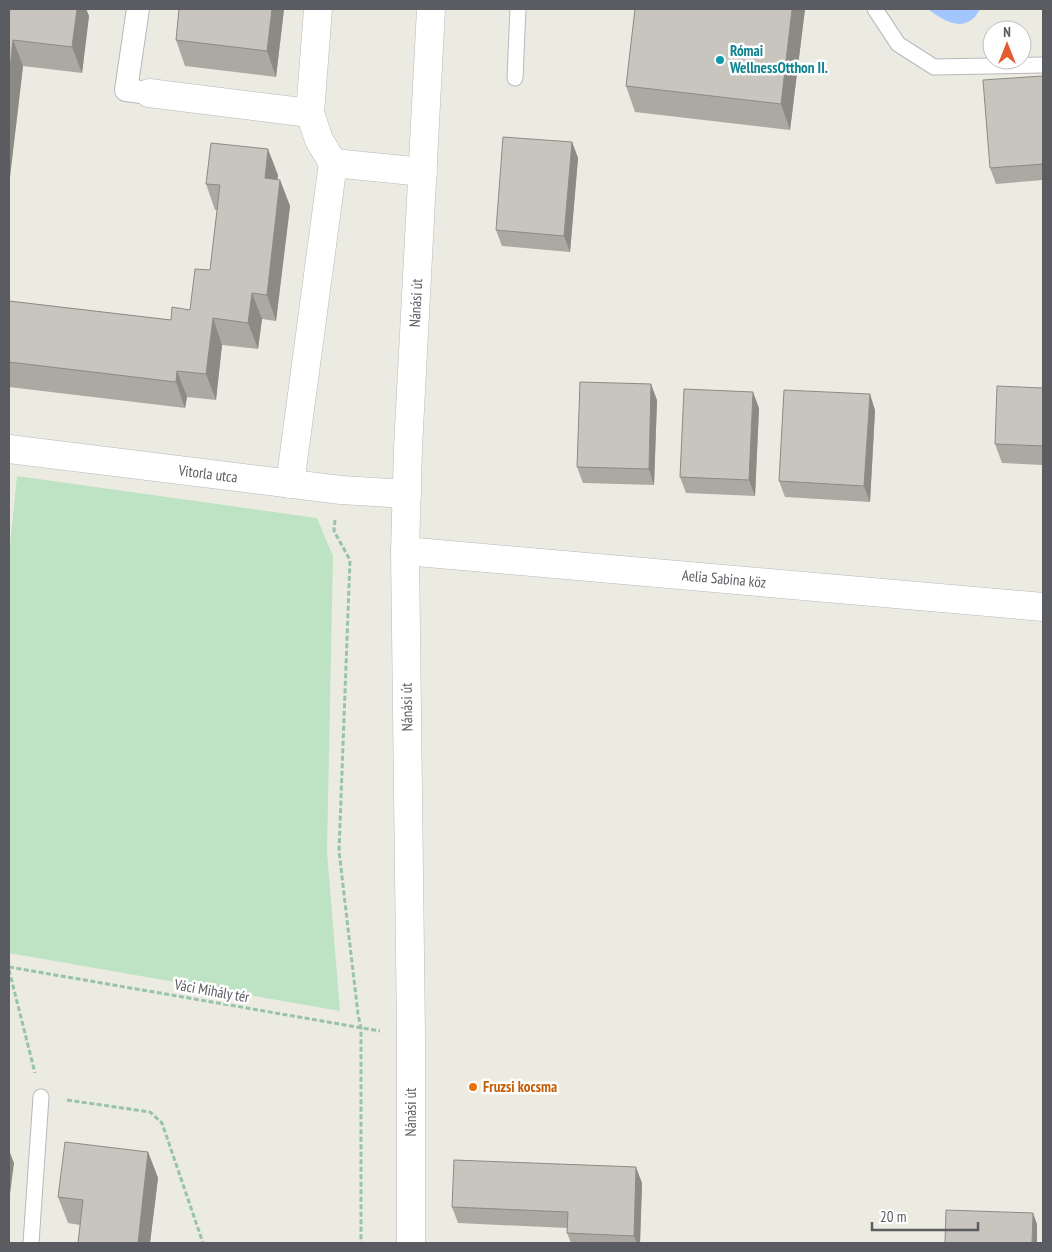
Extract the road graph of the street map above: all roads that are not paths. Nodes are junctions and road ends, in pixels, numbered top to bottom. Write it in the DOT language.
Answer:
graph roads {
  1 [pos="138,9"];
  2 [pos="318,9"];
  3 [pos="431,9"];
  4 [pos="518,9"];
  5 [pos="875,9"];
  6 [pos="1043,66"];
  7 [pos="515,78"];
  8 [pos="149,93"];
  9 [pos="310,113"];
  10 [pos="334,163"];
  11 [pos="423,172"];
  12 [pos="9,449"];
  13 [pos="290,484"];
  14 [pos="407,494"];
  15 [pos="405,551"];
  16 [pos="1043,607"];
  17 [pos="41,1097"];
  18 [pos="31,1243"];
  19 [pos="411,1243"];
  1 -- 8 [label="street"];
  2 -- 9 [label="street"];
  3 -- 11 [label="street, Nánási út"];
  4 -- 7 [label="lane"];
  5 -- 6 [label="lane"];
  8 -- 9 [label="street"];
  9 -- 10 [label="street"];
  10 -- 11 [label="street"];
  10 -- 13 [label="street"];
  11 -- 14 [label="street, Nánási út"];
  12 -- 13 [label="street, Vitorla utca"];
  13 -- 14 [label="street, Vitorla utca"];
  14 -- 15 [label="street, Nánási út"];
  15 -- 16 [label="street, Aelia Sabina köz"];
  15 -- 19 [label="street, Nánási út"];
  17 -- 18 [label="lane"];
}
